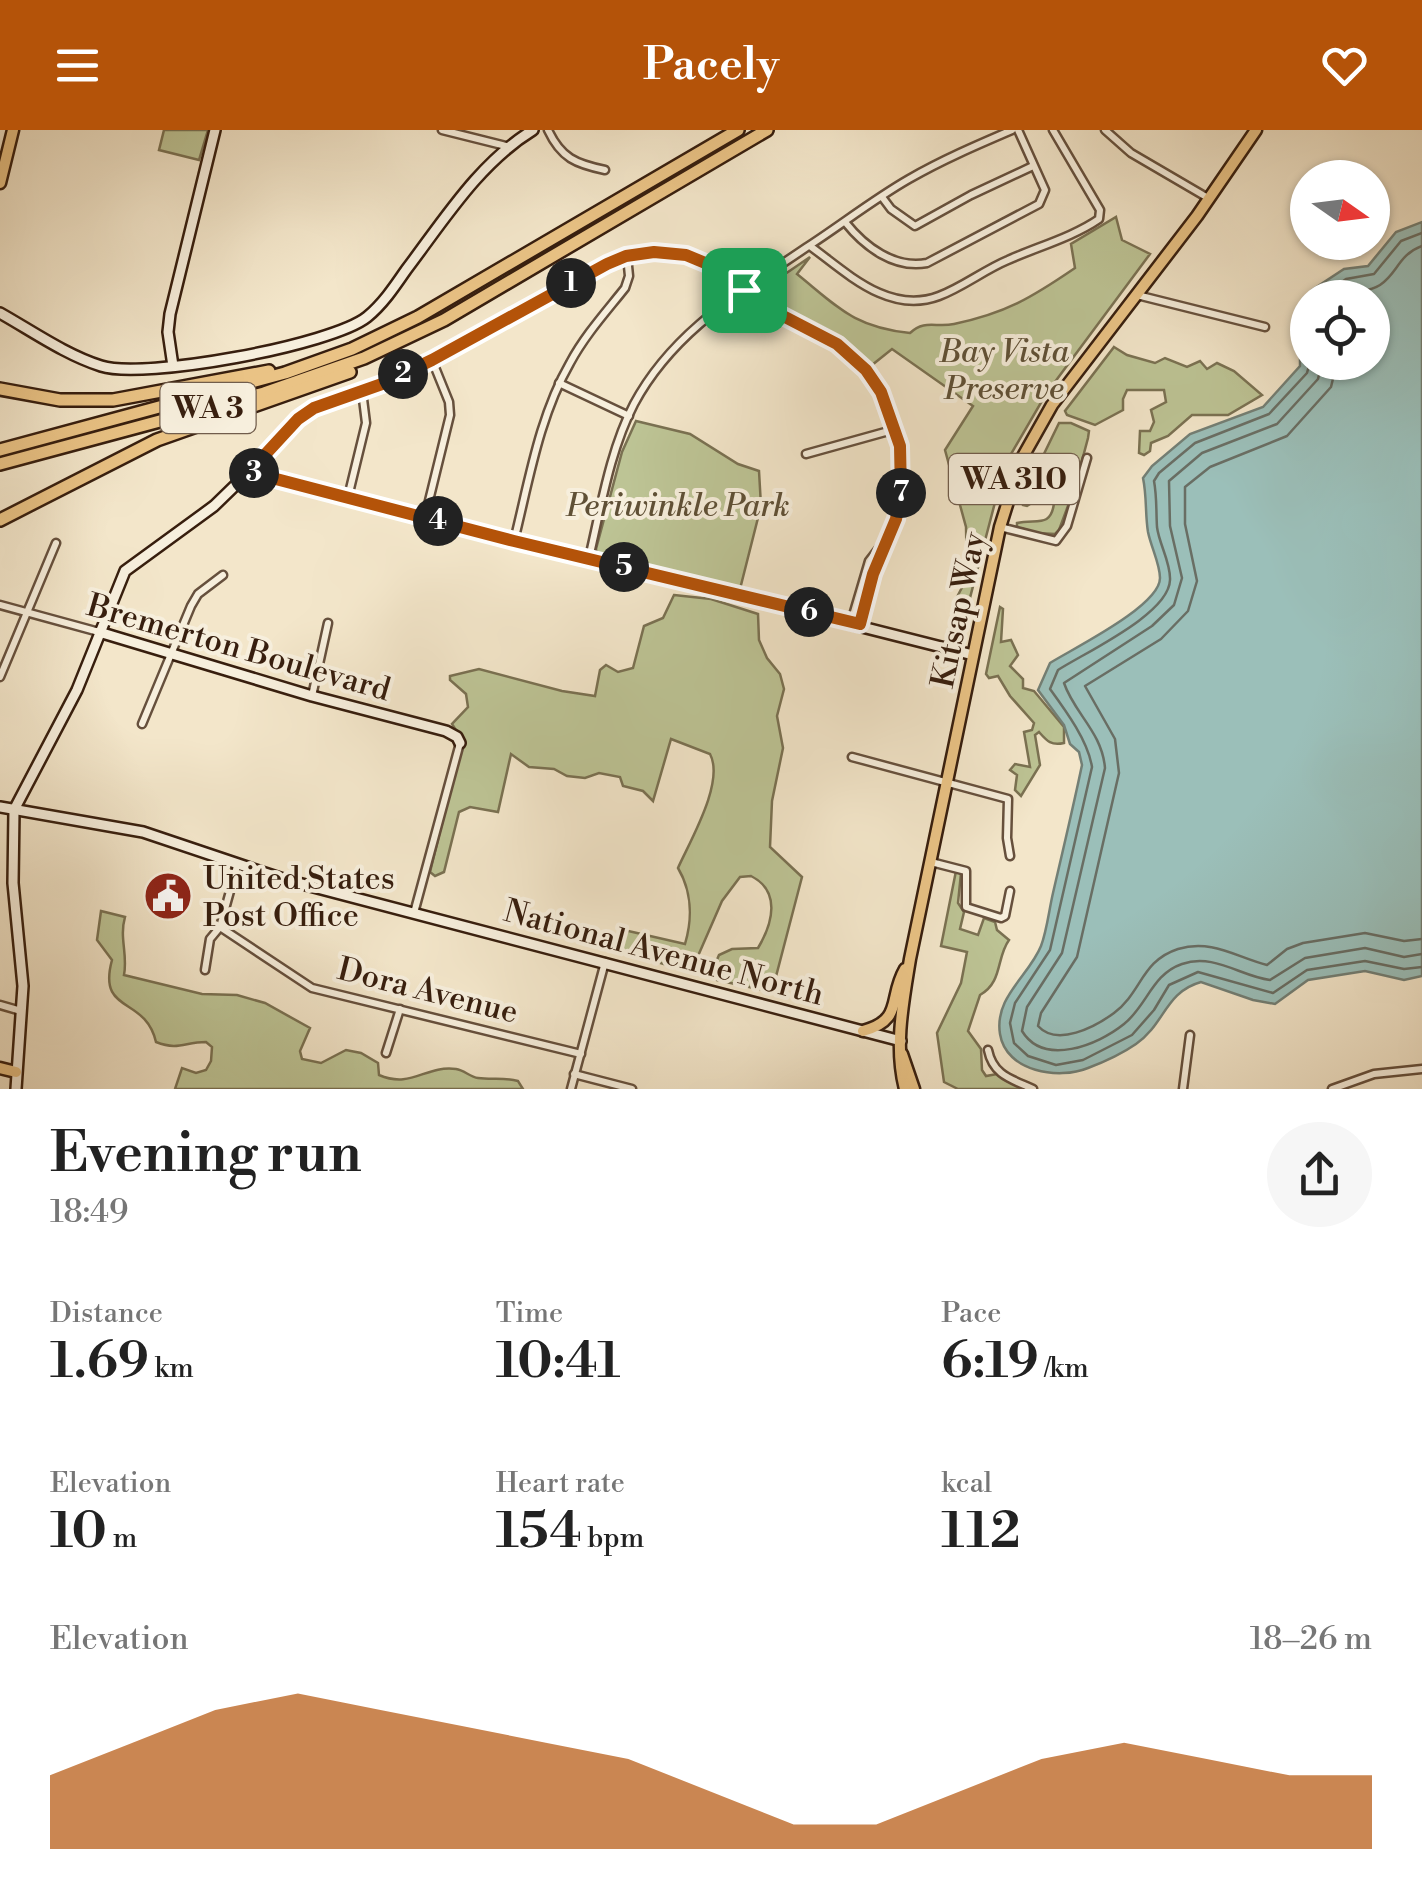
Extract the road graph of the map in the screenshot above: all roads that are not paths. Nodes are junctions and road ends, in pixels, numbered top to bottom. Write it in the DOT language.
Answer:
graph roads {
  1 [pos="13,130"];
  2 [pos="215,130"];
  3 [pos="442,130"];
  4 [pos="533,130"];
  5 [pos="548,130"];
  6 [pos="734,130"];
  7 [pos="767,130"];
  8 [pos="1015,130"];
  9 [pos="1054,130"];
  10 [pos="1105,130"];
  11 [pos="1256,130"];
  12 [pos="506,146"];
  13 [pos="1034,166"];
  14 [pos="605,170"];
  15 [pos="0,183"];
  16 [pos="882,197"];
  17 [pos="1209,199"];
  18 [pos="845,222"];
  19 [pos="810,246"];
  20 [pos="626,256"];
  21 [pos="744,290"];
  22 [pos="1136,294"];
  23 [pos="0,313"];
  24 [pos="1265,327"];
  25 [pos="410,337"];
  26 [pos="374,339"];
  27 [pos="432,360"];
  28 [pos="173,366"];
  29 [pos="560,384"];
  30 [pos="0,389"];
  31 [pos="362,390"];
  32 [pos="628,416"];
  33 [pos="896,428"];
  34 [pos="0,450"];
  35 [pos="806,454"];
  36 [pos="1087,458"];
  37 [pos="0,464"];
  38 [pos="249,472"];
  39 [pos="348,498"];
  40 [pos="425,518"];
  41 [pos="0,520"];
  42 [pos="1000,526"];
  43 [pos="514,541"];
  44 [pos="56,542"];
  45 [pos="588,559"];
  46 [pos="222,574"];
  47 [pos="0,606"];
  48 [pos="28,613"];
  49 [pos="328,623"];
  50 [pos="856,623"];
  51 [pos="98,632"];
  52 [pos="171,654"];
  53 [pos="973,654"];
  54 [pos="0,677"];
  55 [pos="312,696"];
  56 [pos="142,724"];
  57 [pos="460,744"];
  58 [pos="852,758"];
  59 [pos="948,781"];
  60 [pos="0,807"];
  61 [pos="14,810"];
  62 [pos="1010,856"];
  63 [pos="931,862"];
  64 [pos="237,866"];
  65 [pos="1010,891"];
  66 [pos="414,913"];
  67 [pos="220,927"];
  68 [pos="910,959"];
  69 [pos="605,961"];
  70 [pos="205,970"];
  71 [pos="0,1005"];
  72 [pos="22,1010"];
  73 [pos="400,1010"];
  74 [pos="863,1031"];
  75 [pos="1190,1035"];
  76 [pos="901,1047"];
  77 [pos="988,1050"];
  78 [pos="386,1053"];
  79 [pos="581,1054"];
  80 [pos="0,1068"];
  81 [pos="1422,1069"];
  82 [pos="16,1072"];
  83 [pos="574,1074"];
  84 [pos="16,1089"];
  85 [pos="570,1089"];
  86 [pos="632,1089"];
  87 [pos="905,1089"];
  88 [pos="914,1089"];
  89 [pos="1033,1089"];
  90 [pos="1184,1089"];
  91 [pos="1332,1089"];
  1 -- 15 [label="main road"];
  2 -- 28 [label="street"];
  3 -- 12 [label="street"];
  4 -- 12 [label="street"];
  5 -- 14 [label="street"];
  6 -- 26 [label="highway, WA 3"];
  7 -- 25 [label="highway, WA 3"];
  8 -- 13 [label="street"];
  8 -- 16 [label="street"];
  9 -- 19 [label="street"];
  10 -- 17 [label="street"];
  11 -- 17 [label="main road, Kitsap Way / WA 310"];
  12 -- 28 [label="street"];
  13 -- 16 [label="street"];
  13 -- 18 [label="street"];
  16 -- 18 [label="street"];
  17 -- 22 [label="main road, Kitsap Way / WA 310"];
  18 -- 19 [label="street"];
  19 -- 21 [label="street"];
  20 -- 21 [label="street"];
  20 -- 27 [label="street"];
  20 -- 29 [label="street"];
  21 -- 32 [label="street"];
  21 -- 33 [label="street"];
  22 -- 24 [label="street"];
  22 -- 42 [label="main road, Kitsap Way / WA 310"];
  23 -- 28 [label="street"];
  25 -- 37 [label="highway, WA 3"];
  25 -- 41 [label="highway"];
  26 -- 30 [label="highway"];
  26 -- 34 [label="highway, WA 3"];
  27 -- 31 [label="street"];
  27 -- 40 [label="street"];
  29 -- 32 [label="street"];
  29 -- 43 [label="street"];
  31 -- 38 [label="street"];
  31 -- 39 [label="street"];
  32 -- 45 [label="street"];
  33 -- 35 [label="street"];
  33 -- 50 [label="street"];
  36 -- 42 [label="street"];
  38 -- 39 [label="street"];
  38 -- 51 [label="street"];
  39 -- 40 [label="street"];
  40 -- 43 [label="street"];
  42 -- 53 [label="main road, Kitsap Way / WA 310"];
  43 -- 45 [label="street"];
  44 -- 48 [label="street"];
  45 -- 50 [label="street"];
  46 -- 52 [label="street"];
  47 -- 48 [label="street, Bremerton Boulevard"];
  48 -- 51 [label="street, Bremerton Boulevard"];
  48 -- 54 [label="street"];
  49 -- 55 [label="street"];
  50 -- 53 [label="street"];
  51 -- 52 [label="street, Bremerton Boulevard"];
  51 -- 61 [label="street"];
  52 -- 55 [label="street, Bremerton Boulevard"];
  52 -- 56 [label="street"];
  53 -- 59 [label="main road, Kitsap Way / WA 310"];
  55 -- 57 [label="street, Bremerton Boulevard"];
  57 -- 66 [label="street"];
  58 -- 59 [label="street"];
  59 -- 62 [label="street"];
  59 -- 63 [label="main road, Kitsap Way / WA 310"];
  60 -- 61 [label="street, National Avenue North"];
  61 -- 64 [label="street, National Avenue North"];
  61 -- 72 [label="street"];
  63 -- 65 [label="street"];
  63 -- 68 [label="main road, Kitsap Way / WA 310"];
  64 -- 66 [label="street, National Avenue North"];
  64 -- 67 [label="street"];
  66 -- 69 [label="street, National Avenue North"];
  67 -- 70 [label="street"];
  67 -- 73 [label="street, Dora Avenue"];
  68 -- 74 [label="main road"];
  68 -- 76 [label="main road, Kitsap Way / WA 310"];
  69 -- 74 [label="street, National Avenue North"];
  69 -- 79 [label="street"];
  71 -- 72 [label="street"];
  72 -- 82 [label="street"];
  73 -- 78 [label="street"];
  73 -- 79 [label="street, Dora Avenue"];
  74 -- 76 [label="street, National Avenue North"];
  75 -- 90 [label="street"];
  76 -- 87 [label="main road, Kitsap Way / WA 310"];
  76 -- 88 [label="main road, Kitsap Way / WA 310"];
  77 -- 89 [label="street"];
  79 -- 83 [label="street"];
  80 -- 82 [label="main road"];
  81 -- 91 [label="street"];
  82 -- 84 [label="street"];
  83 -- 85 [label="street"];
  83 -- 86 [label="street"];
}
